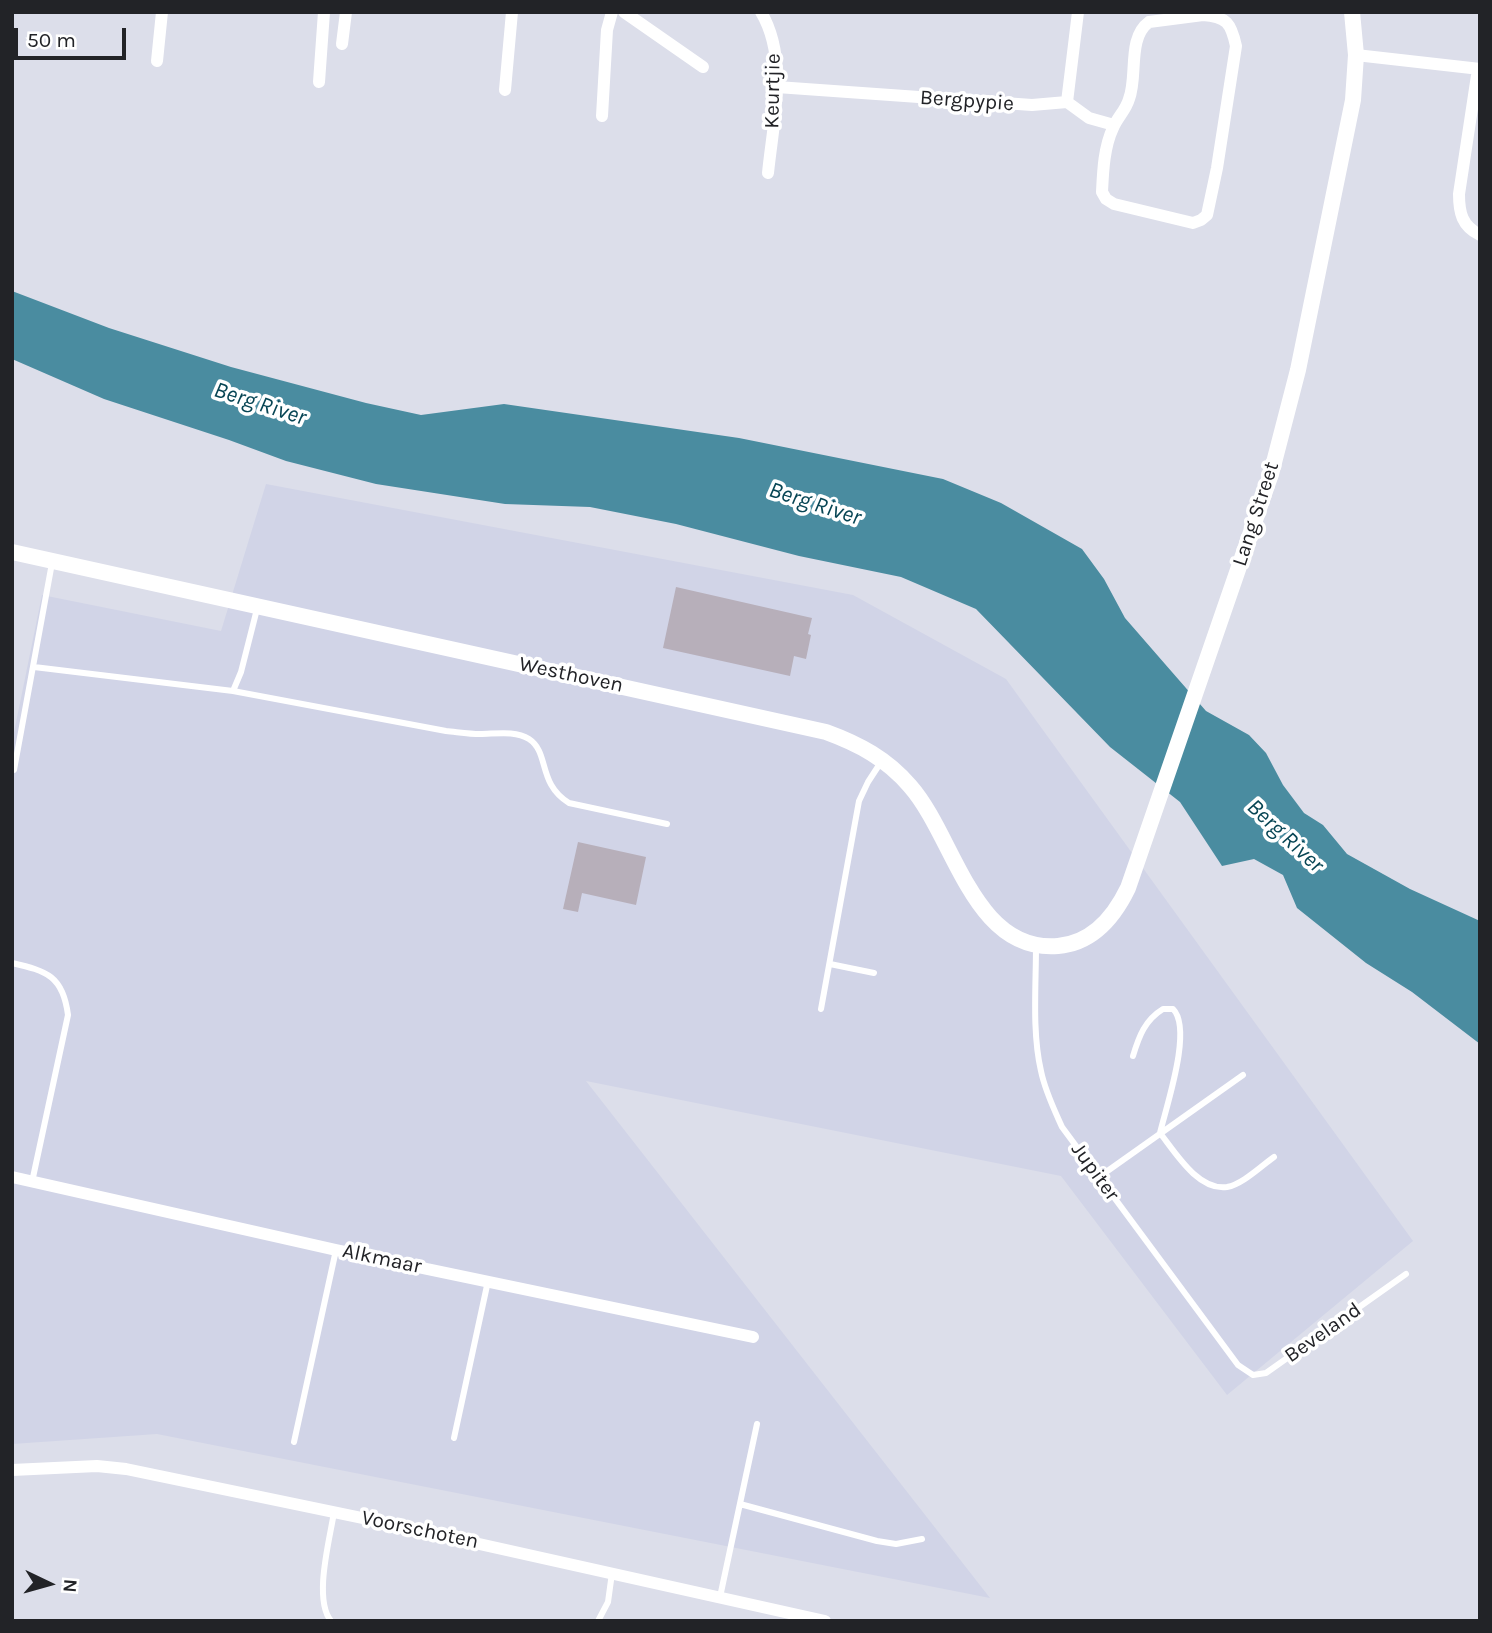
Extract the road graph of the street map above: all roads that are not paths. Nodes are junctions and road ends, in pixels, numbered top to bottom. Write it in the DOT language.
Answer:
graph roads {
  1 [pos="162,12"];
  2 [pos="324,12"];
  3 [pos="346,12"];
  4 [pos="512,12"];
  5 [pos="612,12"];
  6 [pos="624,12"];
  7 [pos="761,12"];
  8 [pos="1078,12"];
  9 [pos="1352,12"];
  10 [pos="342,44"];
  11 [pos="1356,55"];
  12 [pos="157,61"];
  13 [pos="704,68"];
  14 [pos="1479,69"];
  15 [pos="319,82"];
  16 [pos="777,87"];
  17 [pos="505,90"];
  18 [pos="1067,102"];
  19 [pos="602,116"];
  20 [pos="1114,125"];
  21 [pos="768,173"];
  22 [pos="1480,235"];
  23 [pos="12,552"];
  24 [pos="52,561"];
  25 [pos="258,606"];
  26 [pos="34,667"];
  27 [pos="233,691"];
  28 [pos="882,761"];
  29 [pos="15,770"];
  30 [pos="667,824"];
  31 [pos="1036,946"];
  32 [pos="12,963"];
  33 [pos="830,964"];
  34 [pos="874,973"];
  35 [pos="821,1009"];
  36 [pos="1133,1056"];
  37 [pos="1243,1075"];
  38 [pos="1160,1133"];
  39 [pos="1274,1157"];
  40 [pos="12,1177"];
  41 [pos="1099,1177"];
  42 [pos="32,1182"];
  43 [pos="336,1250"];
  44 [pos="1406,1274"];
  45 [pos="488,1281"];
  46 [pos="753,1337"];
  47 [pos="1238,1366"];
  48 [pos="757,1424"];
  49 [pos="454,1438"];
  50 [pos="294,1442"];
  51 [pos="12,1470"];
  52 [pos="740,1504"];
  53 [pos="334,1512"];
  54 [pos="922,1539"];
  55 [pos="612,1572"];
  56 [pos="720,1597"];
  57 [pos="331,1621"];
  58 [pos="597,1621"];
  59 [pos="825,1621"];
  1 -- 12 [label="street"];
  2 -- 15 [label="street"];
  3 -- 10 [label="street"];
  4 -- 17 [label="street"];
  5 -- 19 [label="street"];
  6 -- 13 [label="street"];
  7 -- 16 [label="street, Keurtjie"];
  8 -- 18 [label="street"];
  9 -- 11 [label="street, Lang Street"];
  11 -- 14 [label="street"];
  11 -- 31 [label="street, Lang Street"];
  14 -- 22 [label="street"];
  16 -- 18 [label="street, Bergpypie"];
  16 -- 21 [label="street, Keurtjie"];
  18 -- 20 [label="street"];
  20 -- 20 [label="street"];
  23 -- 24 [label="street, Westhoven"];
  24 -- 25 [label="street, Westhoven"];
  24 -- 26 [label="lane"];
  25 -- 27 [label="lane"];
  25 -- 28 [label="street, Westhoven"];
  26 -- 27 [label="lane"];
  26 -- 29 [label="lane"];
  27 -- 30 [label="lane"];
  28 -- 31 [label="street, Westhoven"];
  28 -- 33 [label="lane"];
  31 -- 41 [label="lane, Jupiter"];
  32 -- 42 [label="lane"];
  33 -- 34 [label="lane"];
  33 -- 35 [label="lane"];
  36 -- 38 [label="lane"];
  37 -- 38 [label="lane"];
  38 -- 39 [label="lane"];
  38 -- 41 [label="lane"];
  40 -- 42 [label="street, Alkmaar"];
  41 -- 47 [label="lane, Jupiter"];
  42 -- 43 [label="street, Alkmaar"];
  43 -- 45 [label="street, Alkmaar"];
  43 -- 50 [label="lane"];
  44 -- 47 [label="lane, Beveland"];
  45 -- 46 [label="street, Alkmaar"];
  45 -- 49 [label="lane"];
  48 -- 52 [label="lane"];
  51 -- 53 [label="street, Voorschoten"];
  52 -- 54 [label="lane"];
  52 -- 56 [label="lane"];
  53 -- 55 [label="street, Voorschoten"];
  53 -- 57 [label="lane"];
  55 -- 56 [label="street, Voorschoten"];
  55 -- 58 [label="lane"];
  56 -- 59 [label="street, Voorschoten"];
}
